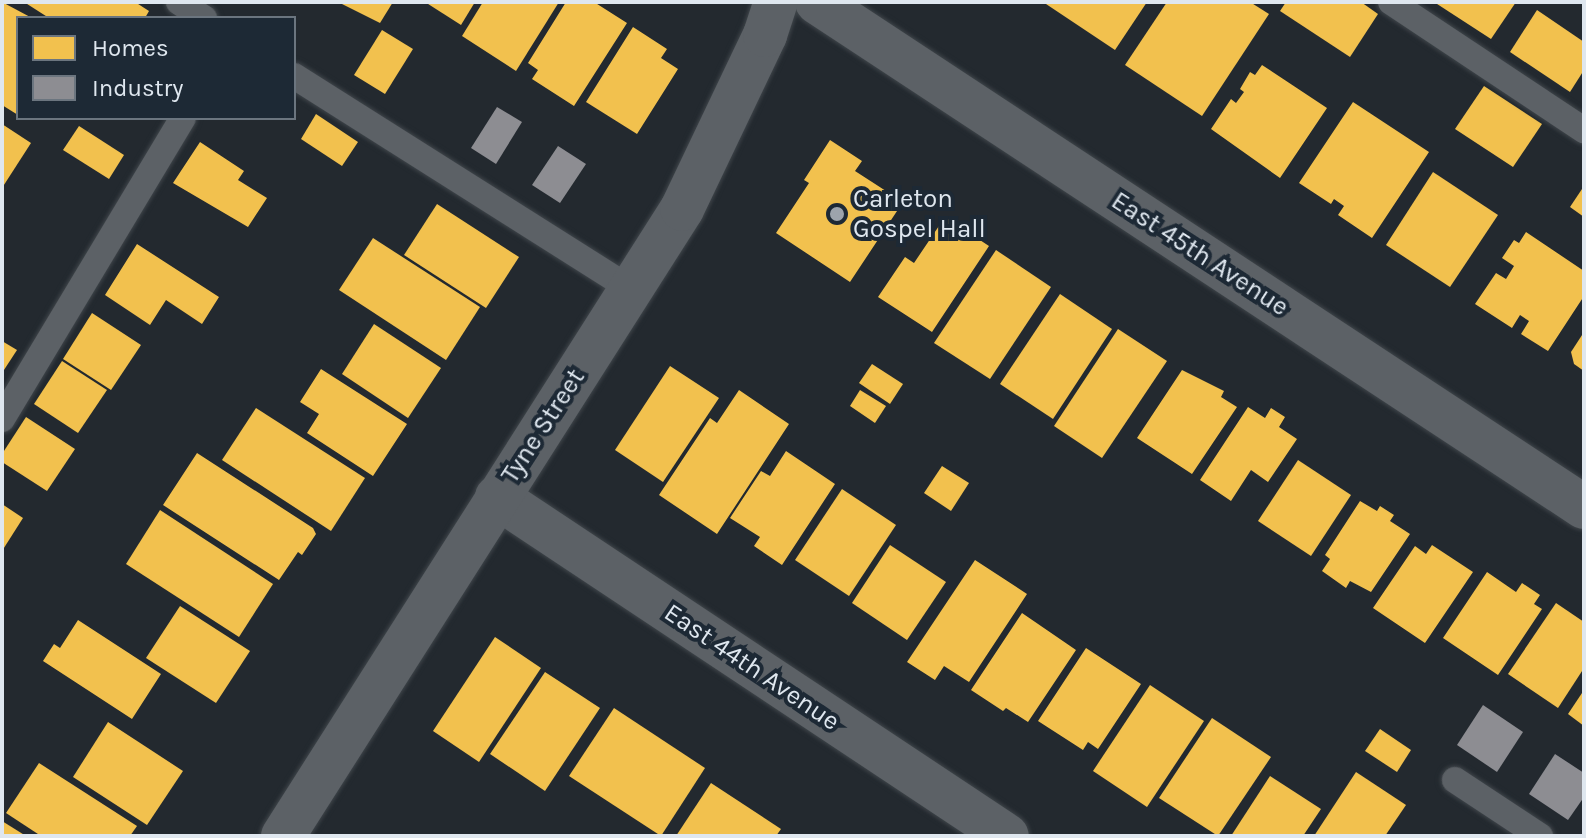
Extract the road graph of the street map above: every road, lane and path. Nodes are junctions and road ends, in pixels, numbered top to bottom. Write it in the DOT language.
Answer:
graph roads {
  1 [pos="179,2"];
  2 [pos="776,2"];
  3 [pos="817,2"];
  4 [pos="1391,2"];
  5 [pos="201,16"];
  6 [pos="296,77"];
  7 [pos="182,120"];
  8 [pos="1584,130"];
  9 [pos="632,290"];
  10 [pos="2,419"];
  11 [pos="497,497"];
  12 [pos="1584,507"];
  13 [pos="1455,780"];
  14 [pos="283,836"];
  15 [pos="1007,836"];
  16 [pos="1540,836"];
  1 -- 5 [label="lane"];
  2 -- 9 [label="street, Tyne Street"];
  3 -- 12 [label="street, East 45th Avenue"];
  4 -- 8 [label="lane"];
  6 -- 9 [label="lane"];
  7 -- 10 [label="lane"];
  9 -- 11 [label="street, Tyne Street"];
  11 -- 14 [label="street, Tyne Street"];
  11 -- 15 [label="street, East 44th Avenue"];
  13 -- 16 [label="lane"];
}
